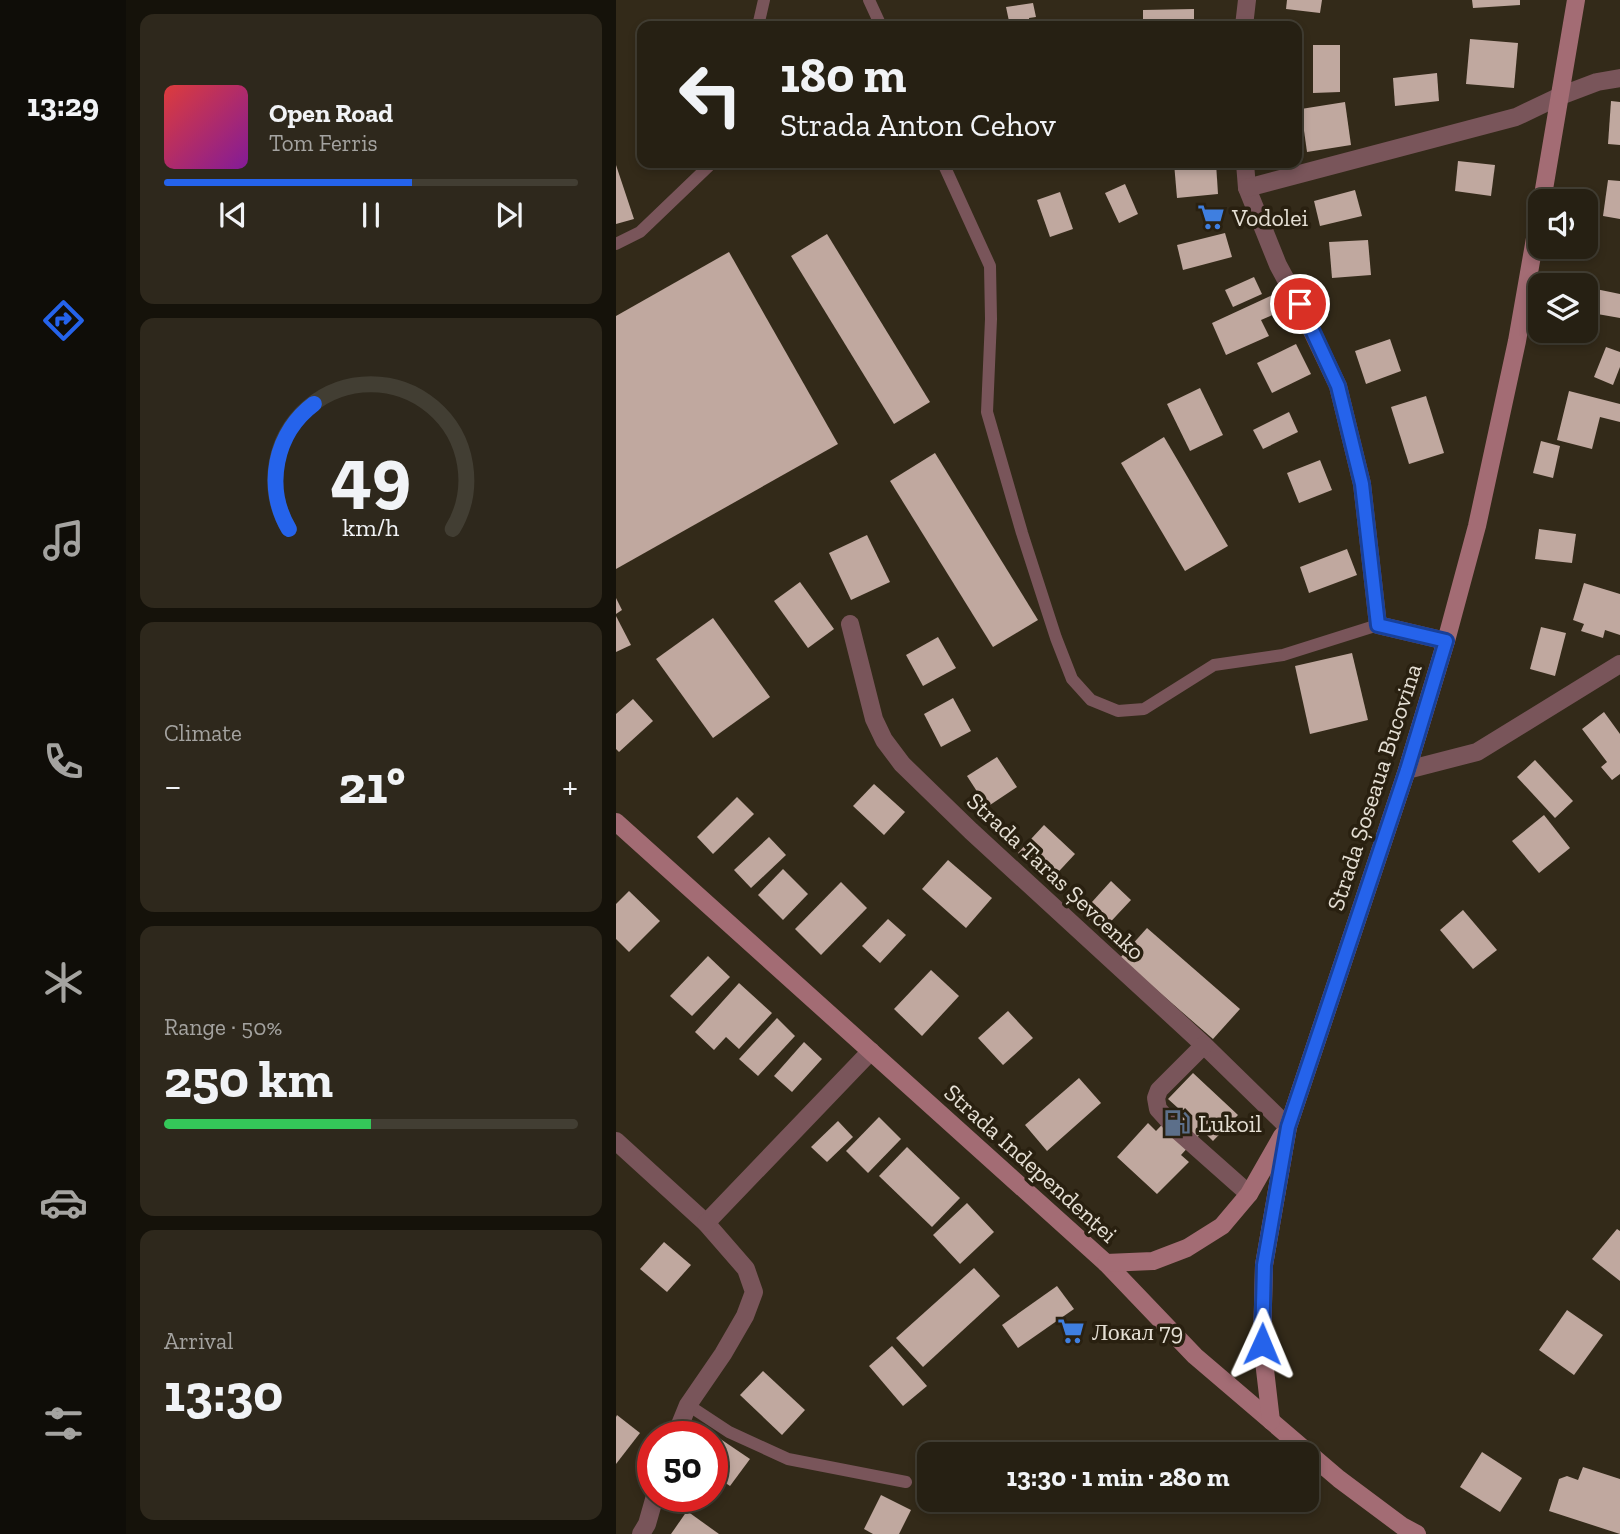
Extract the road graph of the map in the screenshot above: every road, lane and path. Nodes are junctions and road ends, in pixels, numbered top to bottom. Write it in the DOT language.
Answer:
graph roads {
  1 [pos="764,0"];
  2 [pos="869,0"];
  3 [pos="1247,0"];
  4 [pos="1576,0"];
  5 [pos="759,21"];
  6 [pos="879,21"];
  7 [pos="1245,21"];
  8 [pos="1620,78"];
  9 [pos="1560,96"];
  10 [pos="707,168"];
  11 [pos="945,168"];
  12 [pos="1245,168"];
  13 [pos="1247,188"];
  14 [pos="1544,189"];
  15 [pos="616,244"];
  16 [pos="1531,259"];
  17 [pos="850,624"];
  18 [pos="1378,625"];
  19 [pos="1446,641"];
  20 [pos="1620,664"];
  21 [pos="1407,770"];
  22 [pos="616,822"];
  23 [pos="1204,1045"];
  24 [pos="871,1051"];
  25 [pos="1288,1127"];
  26 [pos="616,1141"];
  27 [pos="1249,1194"];
  28 [pos="706,1223"];
  29 [pos="1106,1263"];
  30 [pos="688,1405"];
  31 [pos="682,1421"];
  32 [pos="1271,1421"];
  33 [pos="906,1482"];
  34 [pos="651,1512"];
  35 [pos="641,1534"];
  36 [pos="1418,1534"];
  1 -- 5 [label="lane"];
  2 -- 6 [label="lane"];
  3 -- 7 [label="street"];
  4 -- 9 [label="main road"];
  8 -- 9 [label="street"];
  9 -- 13 [label="street"];
  9 -- 14 [label="main road"];
  10 -- 15 [label="lane"];
  11 -- 18 [label="lane"];
  12 -- 13 [label="street"];
  13 -- 18 [label="street"];
  16 -- 19 [label="main road, Strada Șoseaua Bucovina"];
  17 -- 23 [label="street, Strada Taras Șevcenko"];
  18 -- 19 [label="street"];
  19 -- 21 [label="main road, Strada Șoseaua Bucovina"];
  20 -- 21 [label="street"];
  21 -- 25 [label="main road, Strada Șoseaua Bucovina"];
  22 -- 24 [label="main road, Strada Independenței"];
  23 -- 25 [label="street, Strada Taras Șevcenko"];
  23 -- 27 [label="street"];
  24 -- 28 [label="street"];
  24 -- 29 [label="main road, Strada Independenței"];
  25 -- 27 [label="main road, Strada Șoseaua Bucovina"];
  25 -- 32 [label="main road, Strada Șoseaua Bucovina"];
  26 -- 28 [label="street"];
  27 -- 29 [label="main road, Strada Șoseaua Bucovina"];
  28 -- 30 [label="street"];
  29 -- 32 [label="main road, Strada Independenței"];
  30 -- 31 [label="street"];
  30 -- 33 [label="lane"];
  32 -- 36 [label="main road, Strada Independenței"];
  34 -- 35 [label="street"];
}
